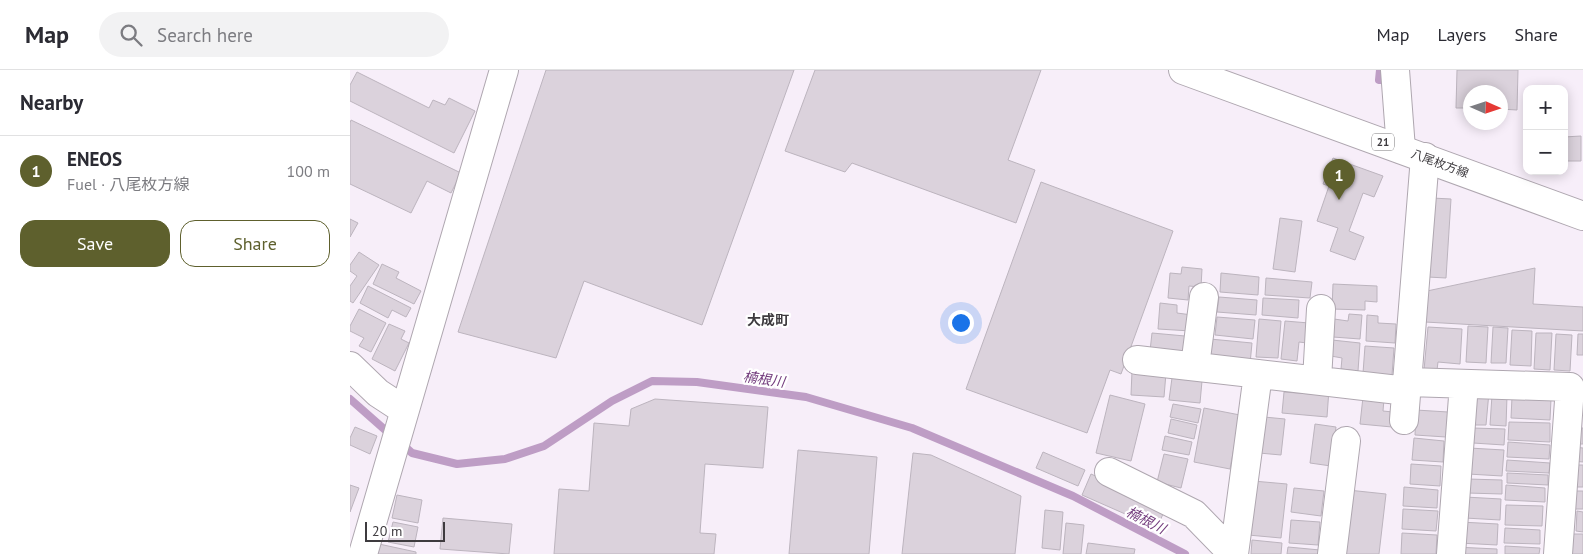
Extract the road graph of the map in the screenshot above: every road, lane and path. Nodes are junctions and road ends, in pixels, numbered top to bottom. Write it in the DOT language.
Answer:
graph roads {
  1 [pos="504,70"];
  2 [pos="1183,70"];
  3 [pos="1395,70"];
  4 [pos="1413,153"];
  5 [pos="1583,216"];
  6 [pos="1204,297"];
  7 [pos="1321,309"];
  8 [pos="1137,360"];
  9 [pos="350,366"];
  10 [pos="1195,366"];
  11 [pos="1258,374"];
  12 [pos="1317,380"];
  13 [pos="1464,384"];
  14 [pos="1407,386"];
  15 [pos="402,416"];
  16 [pos="1404,420"];
  17 [pos="1346,441"];
  18 [pos="1109,472"];
  19 [pos="360,545"];
  20 [pos="1234,554"];
  21 [pos="1332,554"];
  22 [pos="1451,554"];
  23 [pos="1558,554"];
  1 -- 15 [label="street"];
  2 -- 4 [label="street, 八尾枚方線 / 21"];
  3 -- 4 [label="street"];
  4 -- 5 [label="street, 八尾枚方線 / 21"];
  4 -- 14 [label="street"];
  6 -- 10 [label="street"];
  7 -- 12 [label="street"];
  8 -- 10 [label="street"];
  9 -- 15 [label="street"];
  10 -- 11 [label="street"];
  11 -- 12 [label="street"];
  11 -- 20 [label="street"];
  12 -- 14 [label="street"];
  13 -- 14 [label="street"];
  13 -- 22 [label="street"];
  13 -- 23 [label="street"];
  14 -- 16 [label="street"];
  15 -- 19 [label="street"];
  17 -- 21 [label="street"];
  18 -- 20 [label="street"];
}
